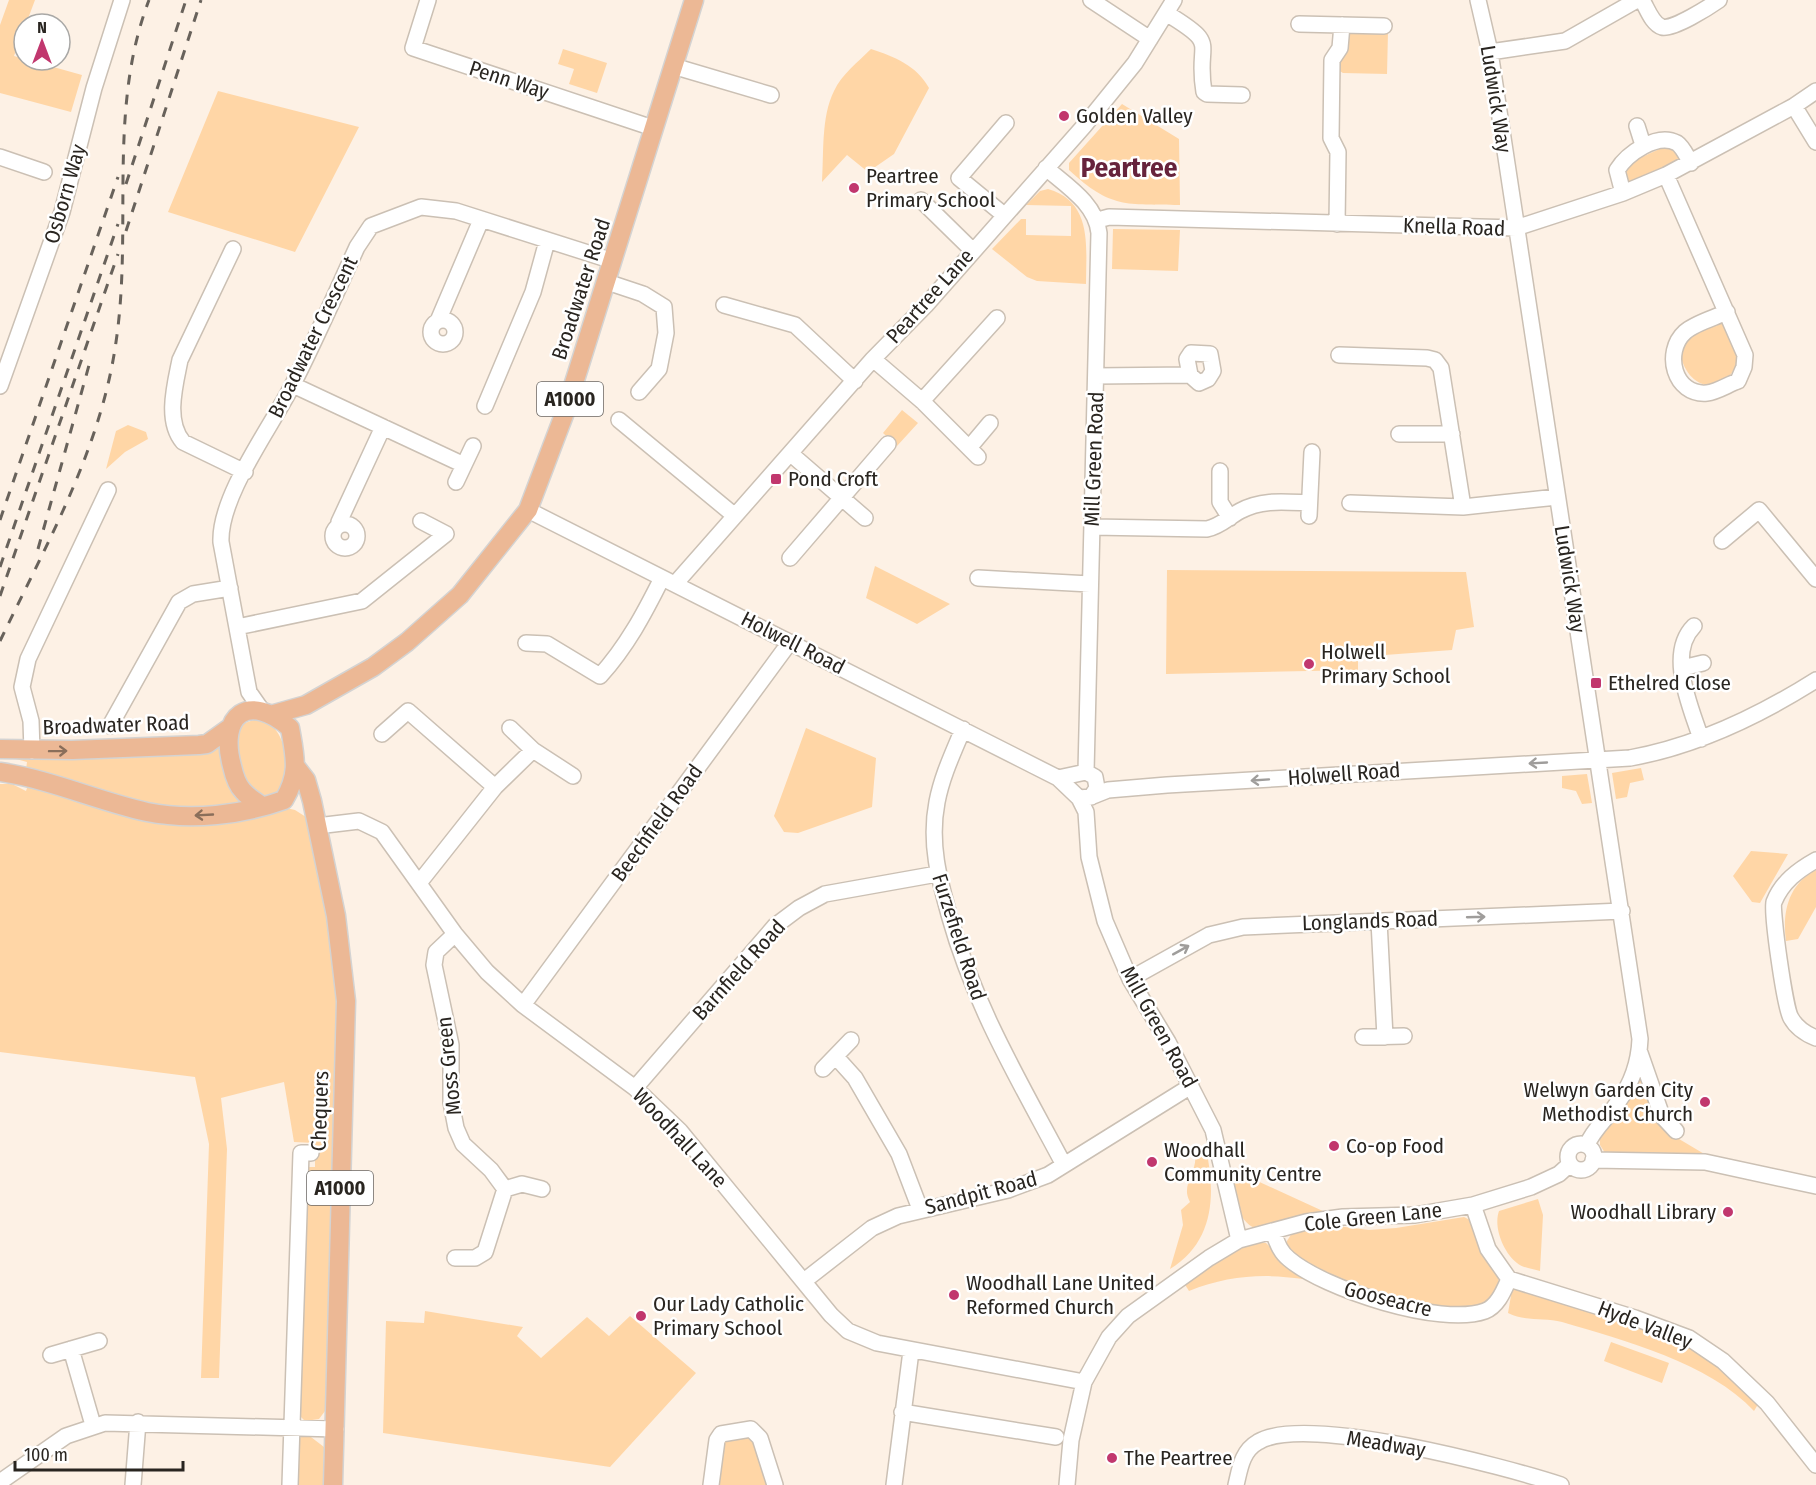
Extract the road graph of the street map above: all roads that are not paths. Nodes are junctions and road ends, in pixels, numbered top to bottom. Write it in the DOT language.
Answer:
graph roads {
  1 [pos="122,0"];
  2 [pos="428,0"];
  3 [pos="694,0"];
  4 [pos="1090,0"];
  5 [pos="1478,0"];
  6 [pos="1639,0"];
  7 [pos="1719,0"];
  8 [pos="1170,6"];
  9 [pos="1299,24"];
  10 [pos="1342,25"];
  11 [pos="1384,26"];
  12 [pos="1150,39"];
  13 [pos="1490,52"];
  14 [pos="673,66"];
  15 [pos="1816,90"];
  16 [pos="771,95"];
  17 [pos="1242,95"];
  18 [pos="1794,106"];
  19 [pos="1006,123"];
  20 [pos="1637,126"];
  21 [pos="653,128"];
  22 [pos="1816,142"];
  23 [pos="1643,145"];
  24 [pos="0,157"];
  25 [pos="1691,163"];
  26 [pos="1046,168"];
  27 [pos="44,172"];
  28 [pos="1666,175"];
  29 [pos="1623,193"];
  30 [pos="921,200"];
  31 [pos="1004,215"];
  32 [pos="481,220"];
  33 [pos="1098,220"];
  34 [pos="1337,224"];
  35 [pos="1516,228"];
  36 [pos="547,241"];
  37 [pos="233,249"];
  38 [pos="972,250"];
  39 [pos="613,261"];
  40 [pos="606,282"];
  41 [pos="724,305"];
  42 [pos="1727,312"];
  43 [pos="997,318"];
  44 [pos="438,321"];
  45 [pos="1339,355"];
  46 [pos="873,359"];
  47 [pos="1190,375"];
  48 [pos="1096,376"];
  49 [pos="855,381"];
  50 [pos="293,385"];
  51 [pos="0,386"];
  52 [pos="639,392"];
  53 [pos="922,402"];
  54 [pos="485,406"];
  55 [pos="619,420"];
  56 [pos="990,423"];
  57 [pos="383,427"];
  58 [pos="1399,434"];
  59 [pos="1452,434"];
  60 [pos="888,444"];
  61 [pos="473,446"];
  62 [pos="1312,452"];
  63 [pos="791,454"];
  64 [pos="464,465"];
  65 [pos="1220,471"];
  66 [pos="245,472"];
  67 [pos="456,482"];
  68 [pos="108,490"];
  69 [pos="1557,496"];
  70 [pos="843,499"];
  71 [pos="1350,503"];
  72 [pos="1463,507"];
  73 [pos="528,510"];
  74 [pos="735,516"];
  75 [pos="865,518"];
  76 [pos="1230,518"];
  77 [pos="421,521"];
  78 [pos="340,525"];
  79 [pos="1092,527"];
  80 [pos="1722,541"];
  81 [pos="790,558"];
  82 [pos="978,579"];
  83 [pos="1816,579"];
  84 [pos="668,581"];
  85 [pos="1090,584"];
  86 [pos="230,588"];
  87 [pos="1694,626"];
  88 [pos="237,627"];
  89 [pos="790,642"];
  90 [pos="525,643"];
  91 [pos="1703,663"];
  92 [pos="1682,668"];
  93 [pos="1816,680"];
  94 [pos="249,692"];
  95 [pos="306,705"];
  96 [pos="269,713"];
  97 [pos="242,714"];
  98 [pos="111,726"];
  99 [pos="290,728"];
  100 [pos="510,728"];
  101 [pos="228,729"];
  102 [pos="963,729"];
  103 [pos="382,734"];
  104 [pos="1701,739"];
  105 [pos="0,749"];
  106 [pos="534,750"];
  107 [pos="32,751"];
  108 [pos="1597,760"];
  109 [pos="296,767"];
  110 [pos="0,772"];
  111 [pos="1082,773"];
  112 [pos="573,776"];
  113 [pos="1058,778"];
  114 [pos="495,787"];
  115 [pos="1084,795"];
  116 [pos="285,800"];
  117 [pos="261,806"];
  118 [pos="315,820"];
  119 [pos="1816,860"];
  120 [pos="937,874"];
  121 [pos="419,883"];
  122 [pos="1622,911"];
  123 [pos="1379,921"];
  124 [pos="455,934"];
  125 [pos="1130,979"];
  126 [pos="524,1005"];
  127 [pos="1385,1036"];
  128 [pos="1404,1036"];
  129 [pos="1363,1037"];
  130 [pos="1816,1038"];
  131 [pos="851,1040"];
  132 [pos="1640,1053"];
  133 [pos="837,1058"];
  134 [pos="823,1069"];
  135 [pos="1191,1086"];
  136 [pos="635,1088"];
  137 [pos="1676,1131"];
  138 [pos="311,1153"];
  139 [pos="1590,1153"];
  140 [pos="1570,1164"];
  141 [pos="1064,1165"];
  142 [pos="1816,1186"];
  143 [pos="505,1189"];
  144 [pos="542,1189"];
  145 [pos="1473,1205"];
  146 [pos="920,1209"];
  147 [pos="1273,1232"];
  148 [pos="1239,1240"];
  149 [pos="455,1258"];
  150 [pos="1509,1279"];
  151 [pos="804,1281"];
  152 [pos="99,1341"];
  153 [pos="71,1349"];
  154 [pos="911,1351"];
  155 [pos="51,1355"];
  156 [pos="1084,1382"];
  157 [pos="902,1412"];
  158 [pos="138,1422"];
  159 [pos="93,1425"];
  160 [pos="292,1427"];
  161 [pos="336,1429"];
  162 [pos="1056,1437"];
  163 [pos="1816,1465"];
  164 [pos="0,1482"];
  165 [pos="133,1485"];
  166 [pos="290,1485"];
  167 [pos="333,1485"];
  168 [pos="711,1485"];
  169 [pos="775,1485"];
  170 [pos="894,1485"];
  171 [pos="1067,1485"];
  172 [pos="1236,1485"];
  173 [pos="1561,1485"];
  1 -- 51 [label="street, Osborn Way"];
  2 -- 21 [label="street, Penn Way"];
  3 -- 14 [label="main road, Broadwater Road / A1000"];
  4 -- 12 [label="street"];
  5 -- 13 [label="street, Ludwick Way"];
  6 -- 7 [label="street"];
  6 -- 13 [label="street"];
  8 -- 12 [label="street, Peartree Lane"];
  8 -- 17 [label="street"];
  9 -- 10 [label="street"];
  10 -- 11 [label="street"];
  10 -- 34 [label="street"];
  12 -- 26 [label="street, Peartree Lane"];
  13 -- 35 [label="street, Ludwick Way"];
  14 -- 16 [label="street"];
  14 -- 21 [label="main road, Broadwater Road / A1000"];
  15 -- 18 [label="street, Knella Road"];
  18 -- 22 [label="street"];
  18 -- 25 [label="street, Knella Road"];
  19 -- 31 [label="street"];
  20 -- 23 [label="street"];
  21 -- 39 [label="main road, Broadwater Road / A1000"];
  23 -- 25 [label="street"];
  23 -- 29 [label="street"];
  24 -- 27 [label="street"];
  25 -- 28 [label="street, Knella Road"];
  26 -- 31 [label="street, Peartree Lane"];
  26 -- 33 [label="street"];
  28 -- 29 [label="street, Knella Road"];
  28 -- 42 [label="street"];
  29 -- 35 [label="street, Knella Road"];
  30 -- 38 [label="street"];
  31 -- 38 [label="street, Peartree Lane"];
  32 -- 36 [label="street, Broadwater Crescent"];
  32 -- 44 [label="street"];
  32 -- 50 [label="street, Broadwater Crescent"];
  33 -- 34 [label="street, Knella Road"];
  33 -- 48 [label="street, Mill Green Road"];
  34 -- 35 [label="street, Knella Road"];
  35 -- 69 [label="street, Ludwick Way"];
  36 -- 39 [label="street, Broadwater Crescent"];
  36 -- 54 [label="street"];
  37 -- 66 [label="street"];
  38 -- 46 [label="street, Peartree Lane"];
  39 -- 40 [label="main road, Broadwater Road / A1000"];
  40 -- 52 [label="street"];
  40 -- 73 [label="main road, Broadwater Road / A1000"];
  41 -- 49 [label="street"];
  42 -- 42 [label="street"];
  43 -- 53 [label="street"];
  45 -- 59 [label="street"];
  46 -- 49 [label="street, Peartree Lane"];
  46 -- 53 [label="street"];
  47 -- 48 [label="street"];
  48 -- 79 [label="street, Mill Green Road"];
  49 -- 63 [label="street, Peartree Lane"];
  50 -- 57 [label="street"];
  50 -- 66 [label="street, Broadwater Crescent"];
  53 -- 56 [label="street"];
  55 -- 74 [label="street"];
  57 -- 64 [label="street"];
  57 -- 78 [label="street"];
  58 -- 59 [label="street"];
  59 -- 72 [label="street"];
  60 -- 70 [label="street"];
  61 -- 64 [label="street"];
  62 -- 76 [label="street"];
  63 -- 70 [label="street"];
  63 -- 74 [label="street, Peartree Lane"];
  64 -- 67 [label="street"];
  65 -- 76 [label="street"];
  66 -- 86 [label="street, Broadwater Crescent"];
  68 -- 107 [label="street"];
  69 -- 72 [label="street"];
  69 -- 108 [label="street, Ludwick Way"];
  70 -- 75 [label="street"];
  70 -- 81 [label="street"];
  71 -- 72 [label="street"];
  73 -- 84 [label="street, Holwell Road"];
  73 -- 95 [label="main road, Broadwater Road / A1000"];
  74 -- 84 [label="street, Peartree Lane"];
  76 -- 79 [label="street"];
  77 -- 88 [label="street"];
  79 -- 85 [label="street, Mill Green Road"];
  80 -- 83 [label="street"];
  82 -- 85 [label="street"];
  84 -- 89 [label="street, Holwell Road"];
  84 -- 90 [label="street, Peartree Lane"];
  85 -- 111 [label="street, Mill Green Road"];
  86 -- 88 [label="street, Broadwater Crescent"];
  86 -- 98 [label="street"];
  87 -- 92 [label="street"];
  88 -- 94 [label="street, Broadwater Crescent"];
  89 -- 102 [label="street, Holwell Road"];
  89 -- 126 [label="street, Beechfield Road"];
  91 -- 92 [label="street"];
  92 -- 104 [label="street"];
  93 -- 104 [label="street, Holwell Road"];
  94 -- 96 [label="street, Broadwater Crescent"];
  94 -- 97 [label="street, Broadwater Crescent"];
  95 -- 96 [label="main road, Broadwater Road / A1000"];
  95 -- 99 [label="main road, Broadwater Road / A1000"];
  96 -- 97 [label="main road, A1000"];
  96 -- 99 [label="main road"];
  97 -- 101 [label="main road"];
  99 -- 109 [label="main road, A1000"];
  100 -- 106 [label="street"];
  107 -- 101 [label="main road, Broadwater Road, one-way"];
  101 -- 117 [label="main road"];
  102 -- 113 [label="street, Holwell Road"];
  102 -- 120 [label="street, Furzefield Road"];
  103 -- 114 [label="street"];
  104 -- 108 [label="street, Holwell Road"];
  105 -- 107 [label="main road, Broadwater Road"];
  106 -- 112 [label="street"];
  106 -- 114 [label="street"];
  108 -- 115 [label="street, Holwell Road, one-way"];
  108 -- 122 [label="street, Ludwick Way"];
  109 -- 116 [label="main road, A1000"];
  109 -- 118 [label="main road, Chequers / A1000"];
  117 -- 110 [label="main road, one-way"];
  111 -- 113 [label="street"];
  111 -- 115 [label="street, Mill Green Road"];
  111 -- 115 [label="street"];
  113 -- 115 [label="street, Holwell Road"];
  114 -- 121 [label="street"];
  115 -- 125 [label="street, Mill Green Road"];
  116 -- 117 [label="main road"];
  116 -- 118 [label="main road"];
  118 -- 121 [label="street, Woodhall Lane"];
  118 -- 161 [label="main road, Chequers / A1000"];
  119 -- 130 [label="street"];
  120 -- 136 [label="street, Barnfield Road"];
  120 -- 141 [label="street, Furzefield Road"];
  121 -- 124 [label="street, Woodhall Lane"];
  123 -- 122 [label="street, Longlands Road, one-way"];
  122 -- 132 [label="street, Ludwick Way"];
  125 -- 123 [label="street, Longlands Road, one-way"];
  123 -- 127 [label="street"];
  124 -- 126 [label="street, Woodhall Lane"];
  124 -- 143 [label="street, Moss Green"];
  125 -- 135 [label="street, Mill Green Road"];
  126 -- 136 [label="street, Woodhall Lane"];
  127 -- 128 [label="street"];
  127 -- 129 [label="street"];
  131 -- 133 [label="street"];
  132 -- 137 [label="street"];
  132 -- 139 [label="street, Ludwick Way"];
  133 -- 134 [label="street"];
  133 -- 146 [label="street"];
  135 -- 141 [label="street, Sandpit Road"];
  135 -- 148 [label="street, Mill Green Road"];
  136 -- 151 [label="street, Woodhall Lane"];
  138 -- 160 [label="street"];
  139 -- 140 [label="street, Ludwick Way"];
  139 -- 142 [label="street"];
  140 -- 145 [label="street, Cole Green Lane"];
  141 -- 146 [label="street, Sandpit Road"];
  143 -- 144 [label="street"];
  143 -- 149 [label="street"];
  145 -- 147 [label="street, Cole Green Lane"];
  145 -- 150 [label="street"];
  146 -- 151 [label="street, Sandpit Road"];
  147 -- 148 [label="street, Cole Green Lane"];
  147 -- 150 [label="street, Gooseacre"];
  148 -- 156 [label="street, Cole Green Lane"];
  150 -- 163 [label="street, Hyde Valley"];
  151 -- 154 [label="street, Woodhall Lane"];
  152 -- 153 [label="street"];
  153 -- 155 [label="street"];
  153 -- 159 [label="street"];
  154 -- 156 [label="street, Woodhall Lane"];
  154 -- 157 [label="street"];
  156 -- 171 [label="street, Cole Green Lane"];
  157 -- 162 [label="street"];
  157 -- 170 [label="street"];
  158 -- 159 [label="street"];
  158 -- 160 [label="street"];
  158 -- 165 [label="street"];
  159 -- 164 [label="street"];
  160 -- 161 [label="street"];
  160 -- 166 [label="street"];
  161 -- 167 [label="main road, Chequers / A1000"];
  168 -- 169 [label="street"];
  172 -- 173 [label="street, Meadway"];
}
